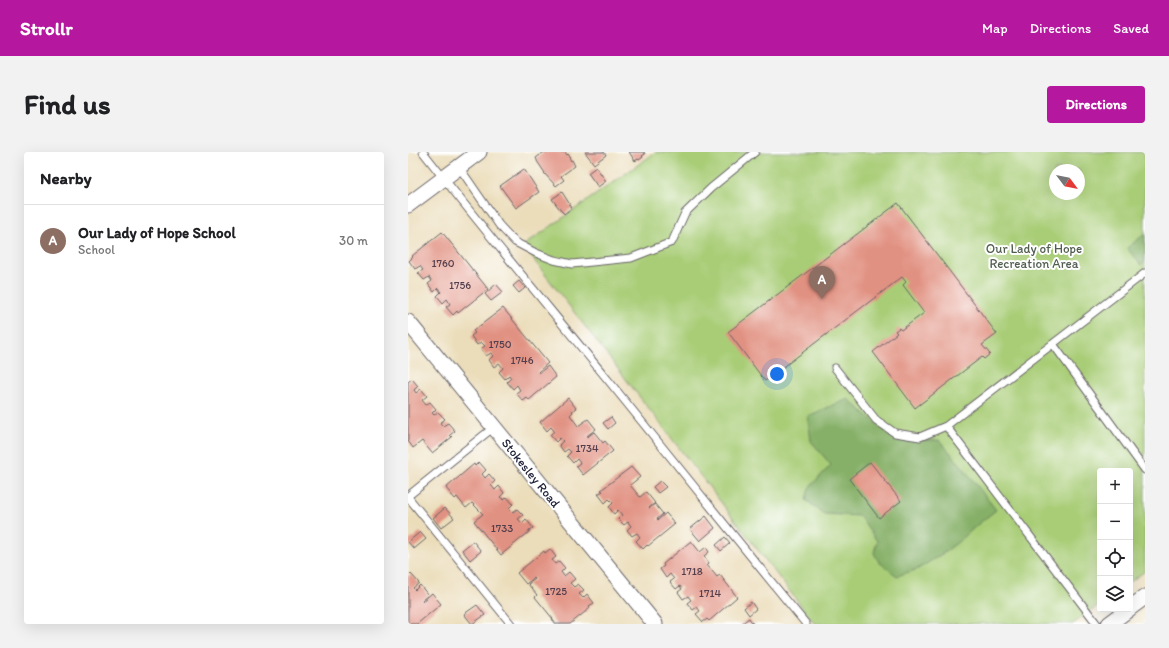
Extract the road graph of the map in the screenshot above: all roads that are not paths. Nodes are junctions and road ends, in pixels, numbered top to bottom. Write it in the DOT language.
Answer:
graph roads {
  1 [pos="423,152"];
  2 [pos="479,152"];
  3 [pos="755,152"];
  4 [pos="459,167"];
  5 [pos="444,178"];
  6 [pos="408,205"];
  7 [pos="1145,273"];
  8 [pos="408,322"];
  9 [pos="1054,344"];
  10 [pos="835,368"];
  11 [pos="946,426"];
  12 [pos="494,427"];
  13 [pos="1145,470"];
  14 [pos="408,496"];
  15 [pos="1145,597"];
  16 [pos="1122,616"];
  17 [pos="511,624"];
  18 [pos="655,624"];
  19 [pos="806,624"];
  20 [pos="1097,624"];
  1 -- 5 [label="lane"];
  2 -- 4 [label="street"];
  3 -- 4 [label="lane"];
  4 -- 5 [label="street"];
  5 -- 6 [label="street"];
  5 -- 19 [label="lane"];
  7 -- 9 [label="lane"];
  8 -- 12 [label="street, Stokesley Road"];
  9 -- 11 [label="lane"];
  9 -- 13 [label="lane"];
  10 -- 11 [label="lane"];
  11 -- 20 [label="lane"];
  12 -- 14 [label="lane"];
  12 -- 18 [label="street, Stokesley Road"];
  14 -- 17 [label="lane"];
  15 -- 16 [label="street"];
}
